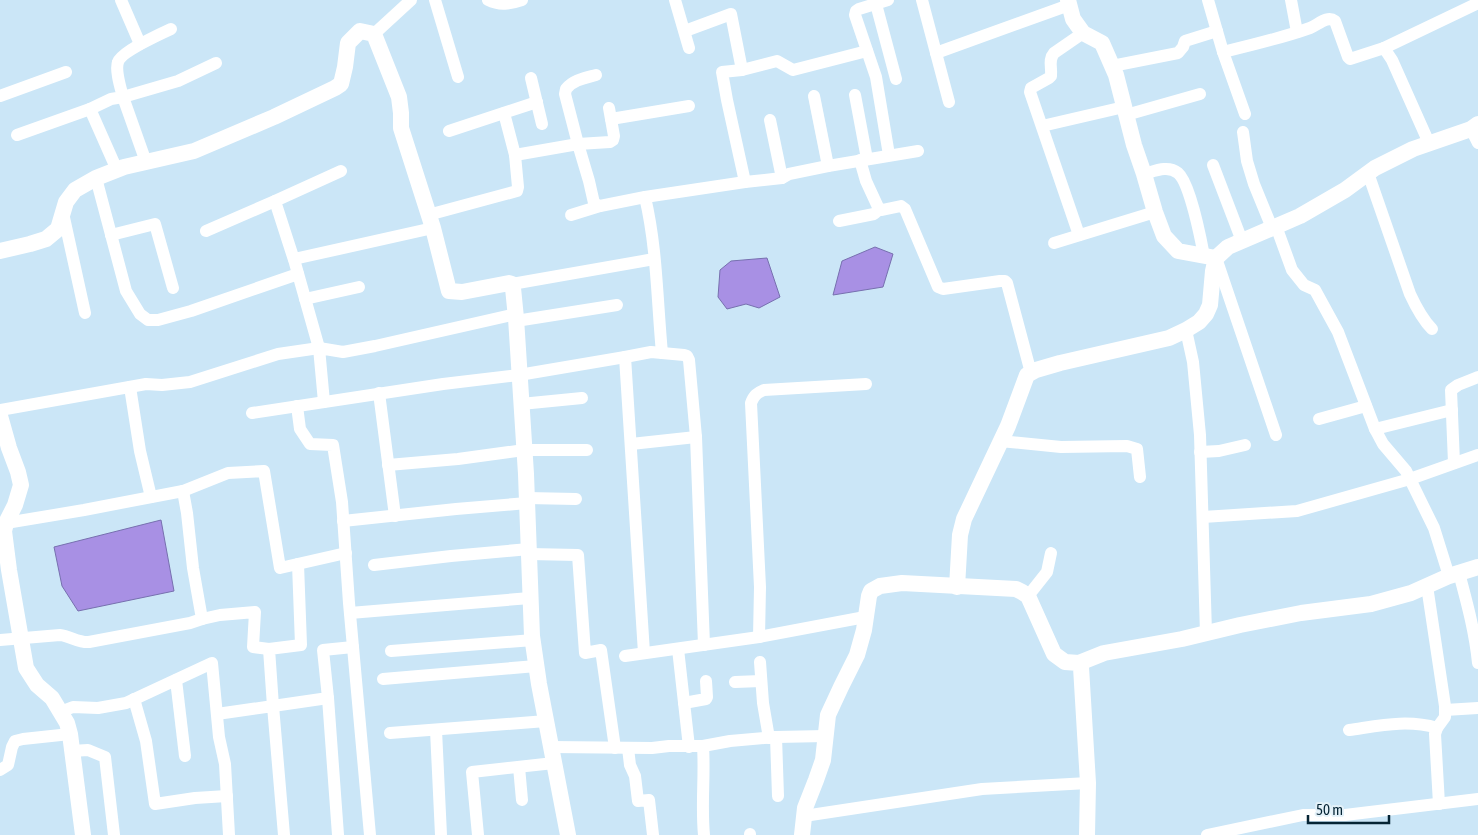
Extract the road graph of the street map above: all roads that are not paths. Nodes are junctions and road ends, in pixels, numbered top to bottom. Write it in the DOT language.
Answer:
graph roads {
  1 [pos="120,0"];
  2 [pos="411,0"];
  3 [pos="435,0"];
  4 [pos="488,0"];
  5 [pos="522,0"];
  6 [pos="675,0"];
  7 [pos="922,0"];
  8 [pos="1208,0"];
  9 [pos="1291,0"];
  10 [pos="882,2"];
  11 [pos="1068,2"];
  12 [pos="1478,3"];
  13 [pos="171,29"];
  14 [pos="685,31"];
  15 [pos="1217,31"];
  16 [pos="1297,32"];
  17 [pos="1083,33"];
  18 [pos="374,34"];
  19 [pos="140,44"];
  20 [pos="690,48"];
  21 [pos="1384,48"];
  22 [pos="867,52"];
  23 [pos="1223,52"];
  24 [pos="936,53"];
  25 [pos="216,63"];
  26 [pos="1112,66"];
  27 [pos="742,70"];
  28 [pos="66,72"];
  29 [pos="596,75"];
  30 [pos="458,78"];
  31 [pos="531,78"];
  32 [pos="896,80"];
  33 [pos="1200,94"];
  34 [pos="854,95"];
  35 [pos="0,96"];
  36 [pos="814,96"];
  37 [pos="123,97"];
  38 [pos="537,102"];
  39 [pos="948,102"];
  40 [pos="689,106"];
  41 [pos="90,109"];
  42 [pos="1125,111"];
  43 [pos="504,113"];
  44 [pos="1245,114"];
  45 [pos="770,120"];
  46 [pos="542,124"];
  47 [pos="1042,126"];
  48 [pos="449,131"];
  49 [pos="1243,132"];
  50 [pos="1476,132"];
  51 [pos="17,135"];
  52 [pos="1429,143"];
  53 [pos="578,144"];
  54 [pos="918,151"];
  55 [pos="516,155"];
  56 [pos="889,155"];
  57 [pos="863,159"];
  58 [pos="146,162"];
  59 [pos="1213,164"];
  60 [pos="828,166"];
  61 [pos="117,170"];
  62 [pos="341,171"];
  63 [pos="1368,173"];
  64 [pos="1144,174"];
  65 [pos="96,178"];
  66 [pos="782,178"];
  67 [pos="745,182"];
  68 [pos="645,197"];
  69 [pos="275,201"];
  70 [pos="600,206"];
  71 [pos="880,209"];
  72 [pos="1155,212"];
  73 [pos="63,213"];
  74 [pos="571,216"];
  75 [pos="430,221"];
  76 [pos="839,221"];
  77 [pos="1274,227"];
  78 [pos="206,231"];
  79 [pos="111,235"];
  80 [pos="1079,235"];
  81 [pos="1242,241"];
  82 [pos="1054,243"];
  83 [pos="0,251"];
  84 [pos="1210,257"];
  85 [pos="294,259"];
  86 [pos="654,259"];
  87 [pos="298,274"];
  88 [pos="512,284"];
  89 [pos="359,287"];
  90 [pos="173,288"];
  91 [pos="305,298"];
  92 [pos="617,304"];
  93 [pos="85,312"];
  94 [pos="516,317"];
  95 [pos="1432,329"];
  96 [pos="1186,330"];
  97 [pos="319,348"];
  98 [pos="662,353"];
  99 [pos="625,357"];
  100 [pos="1031,373"];
  101 [pos="519,375"];
  102 [pos="1478,377"];
  103 [pos="866,384"];
  104 [pos="130,387"];
  105 [pos="379,393"];
  106 [pos="582,398"];
  107 [pos="324,402"];
  108 [pos="521,404"];
  109 [pos="297,406"];
  110 [pos="1366,406"];
  111 [pos="0,410"];
  112 [pos="1452,410"];
  113 [pos="252,413"];
  114 [pos="0,416"];
  115 [pos="1319,419"];
  116 [pos="1376,429"];
  117 [pos="1276,435"];
  118 [pos="696,437"];
  119 [pos="1000,441"];
  120 [pos="631,444"];
  121 [pos="1245,445"];
  122 [pos="524,450"];
  123 [pos="587,450"];
  124 [pos="1200,452"];
  125 [pos="1478,455"];
  126 [pos="1454,463"];
  127 [pos="388,465"];
  128 [pos="1140,477"];
  129 [pos="1410,479"];
  130 [pos="183,491"];
  131 [pos="151,497"];
  132 [pos="576,499"];
  133 [pos="527,500"];
  134 [pos="395,516"];
  135 [pos="1202,517"];
  136 [pos="343,521"];
  137 [pos="6,523"];
  138 [pos="529,551"];
  139 [pos="346,553"];
  140 [pos="1051,553"];
  141 [pos="3,557"];
  142 [pos="298,564"];
  143 [pos="374,565"];
  144 [pos="1478,567"];
  145 [pos="1454,575"];
  146 [pos="1427,586"];
  147 [pos="956,587"];
  148 [pos="1028,596"];
  149 [pos="530,598"];
  150 [pos="350,613"];
  151 [pos="865,617"];
  152 [pos="202,619"];
  153 [pos="1206,633"];
  154 [pos="759,636"];
  155 [pos="0,640"];
  156 [pos="21,640"];
  157 [pos="533,640"];
  158 [pos="704,645"];
  159 [pos="353,647"];
  160 [pos="270,649"];
  161 [pos="678,649"];
  162 [pos="391,651"];
  163 [pos="644,653"];
  164 [pos="625,656"];
  165 [pos="760,662"];
  166 [pos="1079,663"];
  167 [pos="1478,663"];
  168 [pos="536,666"];
  169 [pos="176,680"];
  170 [pos="383,680"];
  171 [pos="706,681"];
  172 [pos="761,681"];
  173 [pos="735,682"];
  174 [pos="328,698"];
  175 [pos="134,699"];
  176 [pos="684,703"];
  177 [pos="273,706"];
  178 [pos="1478,708"];
  179 [pos="1445,710"];
  180 [pos="60,712"];
  181 [pos="217,714"];
  182 [pos="546,721"];
  183 [pos="1437,728"];
  184 [pos="436,730"];
  185 [pos="1349,730"];
  186 [pos="390,733"];
  187 [pos="70,734"];
  188 [pos="826,736"];
  189 [pos="773,737"];
  190 [pos="703,746"];
  191 [pos="551,747"];
  192 [pos="688,747"];
  193 [pos="615,748"];
  194 [pos="628,748"];
  195 [pos="72,751"];
  196 [pos="185,756"];
  197 [pos="554,763"];
  198 [pos="519,767"];
  199 [pos="0,770"];
  200 [pos="1088,783"];
  201 [pos="226,796"];
  202 [pos="778,796"];
  203 [pos="1478,799"];
  204 [pos="522,800"];
  205 [pos="1439,804"];
  206 [pos="804,816"];
  207 [pos="83,835"];
  208 [pos="114,835"];
  209 [pos="229,835"];
  210 [pos="284,835"];
  211 [pos="338,835"];
  212 [pos="370,835"];
  213 [pos="441,835"];
  214 [pos="478,835"];
  215 [pos="568,835"];
  216 [pos="653,835"];
  217 [pos="704,835"];
  218 [pos="802,835"];
  219 [pos="1087,835"];
  220 [pos="1207,835"];
  1 -- 19 [label="street"];
  2 -- 18 [label="street"];
  3 -- 30 [label="street"];
  4 -- 5 [label="street"];
  6 -- 14 [label="street"];
  7 -- 24 [label="street"];
  8 -- 15 [label="street"];
  9 -- 16 [label="street"];
  10 -- 22 [label="street"];
  10 -- 32 [label="street"];
  11 -- 17 [label="street"];
  11 -- 24 [label="street"];
  12 -- 21 [label="street"];
  13 -- 19 [label="street"];
  14 -- 20 [label="street"];
  14 -- 27 [label="street"];
  15 -- 23 [label="street"];
  15 -- 26 [label="street"];
  16 -- 21 [label="street"];
  16 -- 23 [label="street"];
  17 -- 26 [label="street"];
  17 -- 47 [label="street"];
  18 -- 58 [label="street"];
  18 -- 75 [label="street"];
  19 -- 37 [label="street"];
  21 -- 52 [label="street"];
  22 -- 27 [label="street"];
  22 -- 56 [label="street"];
  23 -- 44 [label="street"];
  24 -- 39 [label="street"];
  25 -- 37 [label="street"];
  26 -- 42 [label="street"];
  27 -- 67 [label="street"];
  28 -- 35 [label="street"];
  29 -- 53 [label="street"];
  31 -- 38 [label="street"];
  33 -- 42 [label="street"];
  34 -- 57 [label="street"];
  36 -- 60 [label="street"];
  37 -- 41 [label="street"];
  37 -- 58 [label="street"];
  38 -- 43 [label="street"];
  38 -- 46 [label="street"];
  40 -- 53 [label="street"];
  41 -- 51 [label="street"];
  41 -- 61 [label="street"];
  42 -- 47 [label="street"];
  42 -- 64 [label="street"];
  43 -- 48 [label="street"];
  43 -- 55 [label="street"];
  45 -- 66 [label="street"];
  47 -- 80 [label="street"];
  49 -- 77 [label="street"];
  50 -- 52 [label="street"];
  52 -- 63 [label="street"];
  53 -- 55 [label="street"];
  53 -- 70 [label="street"];
  54 -- 56 [label="street"];
  55 -- 75 [label="street"];
  56 -- 57 [label="street"];
  57 -- 60 [label="street"];
  57 -- 71 [label="street"];
  58 -- 61 [label="street"];
  59 -- 81 [label="street"];
  60 -- 66 [label="street"];
  61 -- 65 [label="street"];
  62 -- 69 [label="street"];
  63 -- 77 [label="street"];
  63 -- 95 [label="street"];
  64 -- 72 [label="street"];
  64 -- 84 [label="street"];
  65 -- 73 [label="street"];
  65 -- 79 [label="street"];
  66 -- 67 [label="street"];
  67 -- 68 [label="street"];
  68 -- 70 [label="street"];
  68 -- 86 [label="street"];
  69 -- 78 [label="street"];
  69 -- 85 [label="street"];
  70 -- 74 [label="street"];
  71 -- 76 [label="street"];
  71 -- 100 [label="street"];
  72 -- 80 [label="street"];
  72 -- 84 [label="street"];
  73 -- 83 [label="street"];
  73 -- 93 [label="street"];
  75 -- 85 [label="street"];
  75 -- 88 [label="street"];
  77 -- 81 [label="street"];
  77 -- 110 [label="street"];
  79 -- 87 [label="street"];
  79 -- 90 [label="street"];
  80 -- 82 [label="street"];
  81 -- 84 [label="street"];
  84 -- 96 [label="street"];
  84 -- 117 [label="street"];
  85 -- 87 [label="street"];
  86 -- 88 [label="street"];
  86 -- 98 [label="street"];
  87 -- 91 [label="street"];
  88 -- 94 [label="street"];
  89 -- 91 [label="street"];
  91 -- 97 [label="street"];
  92 -- 94 [label="street"];
  94 -- 97 [label="street"];
  94 -- 101 [label="street"];
  96 -- 100 [label="street"];
  96 -- 124 [label="street"];
  97 -- 104 [label="street"];
  97 -- 107 [label="street"];
  98 -- 99 [label="street"];
  98 -- 118 [label="street"];
  99 -- 101 [label="street"];
  99 -- 120 [label="street"];
  100 -- 119 [label="street"];
  101 -- 105 [label="street"];
  101 -- 108 [label="street"];
  102 -- 112 [label="street"];
  103 -- 154 [label="street"];
  104 -- 111 [label="street"];
  104 -- 131 [label="street"];
  105 -- 107 [label="street"];
  105 -- 127 [label="street"];
  106 -- 108 [label="street"];
  107 -- 109 [label="street"];
  108 -- 122 [label="street"];
  109 -- 113 [label="street"];
  109 -- 136 [label="street"];
  110 -- 115 [label="street"];
  110 -- 116 [label="street"];
  112 -- 116 [label="street"];
  112 -- 126 [label="street"];
  114 -- 137 [label="street"];
  116 -- 129 [label="street"];
  118 -- 120 [label="street"];
  118 -- 158 [label="street"];
  119 -- 128 [label="street"];
  119 -- 147 [label="street"];
  120 -- 163 [label="street"];
  121 -- 124 [label="street"];
  122 -- 123 [label="street"];
  122 -- 127 [label="street"];
  122 -- 133 [label="street"];
  124 -- 135 [label="street"];
  125 -- 126 [label="street"];
  126 -- 129 [label="street"];
  127 -- 134 [label="street"];
  129 -- 135 [label="street"];
  129 -- 145 [label="street"];
  130 -- 131 [label="street"];
  130 -- 142 [label="street"];
  130 -- 152 [label="street"];
  131 -- 137 [label="street"];
  132 -- 133 [label="street"];
  133 -- 134 [label="street"];
  133 -- 138 [label="street"];
  134 -- 136 [label="street"];
  135 -- 153 [label="street"];
  136 -- 139 [label="street"];
  137 -- 141 [label="street"];
  138 -- 143 [label="street"];
  138 -- 149 [label="street"];
  138 -- 193 [label="street"];
  139 -- 142 [label="street"];
  139 -- 150 [label="street"];
  140 -- 148 [label="street"];
  141 -- 156 [label="street"];
  142 -- 160 [label="street"];
  144 -- 145 [label="street"];
  145 -- 146 [label="street"];
  145 -- 167 [label="street"];
  146 -- 153 [label="street"];
  146 -- 179 [label="street"];
  147 -- 148 [label="street"];
  147 -- 151 [label="street"];
  148 -- 166 [label="street"];
  149 -- 150 [label="street"];
  149 -- 157 [label="street"];
  150 -- 159 [label="street"];
  151 -- 154 [label="street"];
  151 -- 188 [label="street"];
  152 -- 156 [label="street"];
  152 -- 160 [label="street"];
  153 -- 166 [label="street"];
  154 -- 158 [label="street"];
  155 -- 156 [label="street"];
  156 -- 180 [label="street"];
  157 -- 162 [label="street"];
  157 -- 168 [label="street"];
  158 -- 161 [label="street"];
  159 -- 174 [label="street"];
  159 -- 212 [label="street"];
  160 -- 177 [label="street"];
  161 -- 163 [label="street"];
  161 -- 176 [label="street"];
  163 -- 164 [label="street"];
  165 -- 172 [label="street"];
  166 -- 200 [label="street"];
  168 -- 170 [label="street"];
  168 -- 182 [label="street"];
  169 -- 175 [label="street"];
  169 -- 181 [label="street"];
  169 -- 196 [label="street"];
  171 -- 176 [label="street"];
  172 -- 173 [label="street"];
  172 -- 189 [label="street"];
  174 -- 177 [label="street"];
  174 -- 211 [label="street"];
  175 -- 180 [label="street"];
  175 -- 201 [label="street"];
  176 -- 192 [label="street"];
  177 -- 181 [label="street"];
  177 -- 210 [label="street"];
  178 -- 179 [label="street"];
  179 -- 183 [label="street"];
  180 -- 187 [label="street"];
  181 -- 201 [label="street"];
  182 -- 184 [label="street"];
  182 -- 191 [label="street"];
  183 -- 185 [label="street"];
  183 -- 205 [label="street"];
  184 -- 186 [label="street"];
  184 -- 213 [label="street"];
  187 -- 195 [label="street"];
  187 -- 199 [label="street"];
  188 -- 189 [label="street"];
  188 -- 206 [label="street"];
  189 -- 190 [label="street"];
  189 -- 202 [label="street"];
  190 -- 192 [label="street"];
  190 -- 217 [label="street"];
  191 -- 193 [label="street"];
  191 -- 197 [label="street"];
  192 -- 194 [label="street"];
  193 -- 194 [label="street"];
  194 -- 216 [label="street"];
  195 -- 207 [label="street"];
  195 -- 208 [label="street"];
  197 -- 198 [label="street"];
  197 -- 215 [label="street"];
  198 -- 204 [label="street"];
  198 -- 214 [label="street"];
  200 -- 206 [label="street"];
  200 -- 219 [label="street"];
  201 -- 209 [label="street"];
  203 -- 205 [label="street"];
  205 -- 220 [label="street"];
  206 -- 218 [label="street"];
}
